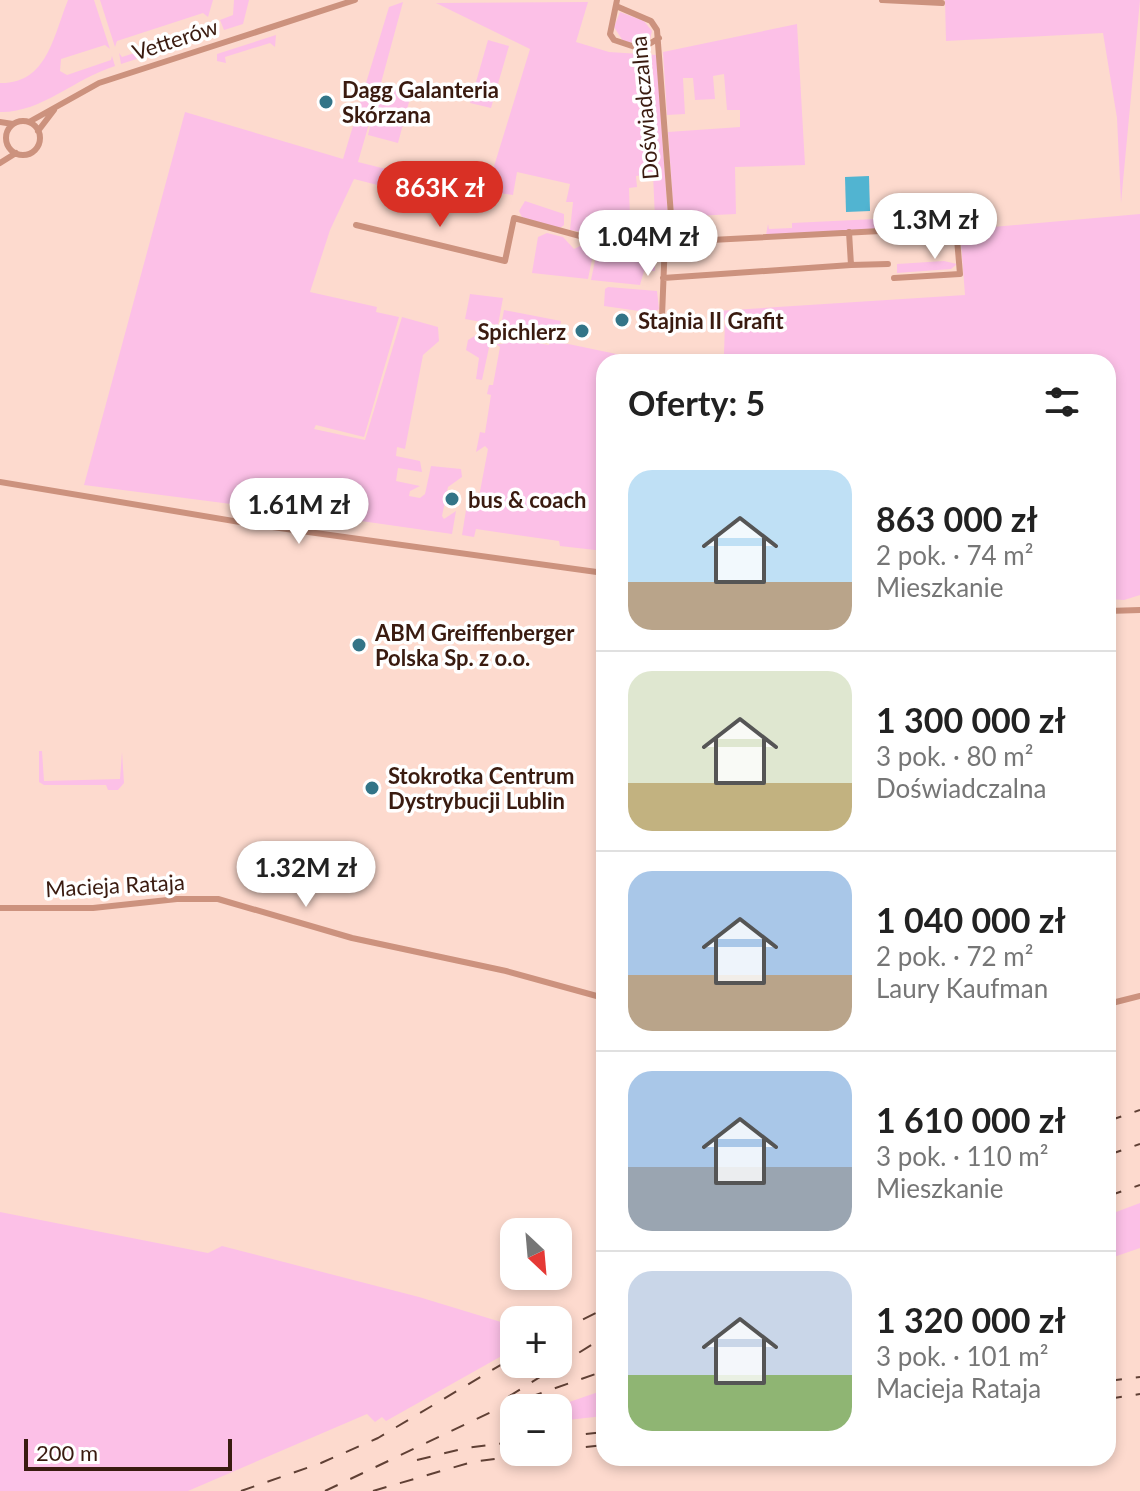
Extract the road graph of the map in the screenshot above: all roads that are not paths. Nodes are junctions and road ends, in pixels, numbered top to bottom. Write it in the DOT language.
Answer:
graph roads {
  1 [pos="355,0"];
  2 [pos="882,0"];
  3 [pos="617,3"];
  4 [pos="942,3"];
  5 [pos="659,38"];
  6 [pos="57,107"];
  7 [pos="0,122"];
  8 [pos="29,122"];
  9 [pos="13,124"];
  10 [pos="38,131"];
  11 [pos="4,137"];
  12 [pos="0,153"];
  13 [pos="16,153"];
  14 [pos="0,163"];
  15 [pos="356,225"];
  16 [pos="849,232"];
  17 [pos="669,241"];
  18 [pos="888,264"];
  19 [pos="851,265"];
  20 [pos="663,278"];
  21 [pos="894,278"];
  22 [pos="662,317"];
  23 [pos="0,482"];
  24 [pos="596,572"];
  25 [pos="1140,610"];
  26 [pos="1116,611"];
  27 [pos="0,908"];
  28 [pos="596,996"];
  29 [pos="1140,996"];
  30 [pos="1116,1002"];
  1 -- 6 [label="street, Vetterów"];
  2 -- 4 [label="street"];
  3 -- 5 [label="street, Doświadczalna"];
  3 -- 5 [label="street"];
  5 -- 17 [label="street, Doświadczalna"];
  6 -- 8 [label="street, Vetterów"];
  6 -- 10 [label="street, Vetterów"];
  7 -- 9 [label="street"];
  8 -- 9 [label="street"];
  8 -- 10 [label="street"];
  9 -- 11 [label="street"];
  10 -- 13 [label="street"];
  11 -- 12 [label="street"];
  11 -- 13 [label="street"];
  13 -- 14 [label="street"];
  15 -- 17 [label="street"];
  16 -- 17 [label="street"];
  16 -- 19 [label="street"];
  16 -- 21 [label="street"];
  17 -- 20 [label="street, Doświadczalna"];
  18 -- 19 [label="street"];
  19 -- 20 [label="street"];
  20 -- 22 [label="street, Doświadczalna"];
  23 -- 24 [label="street"];
  25 -- 26 [label="street"];
  27 -- 28 [label="street, Macieja Rataja"];
  29 -- 30 [label="street"];
}
